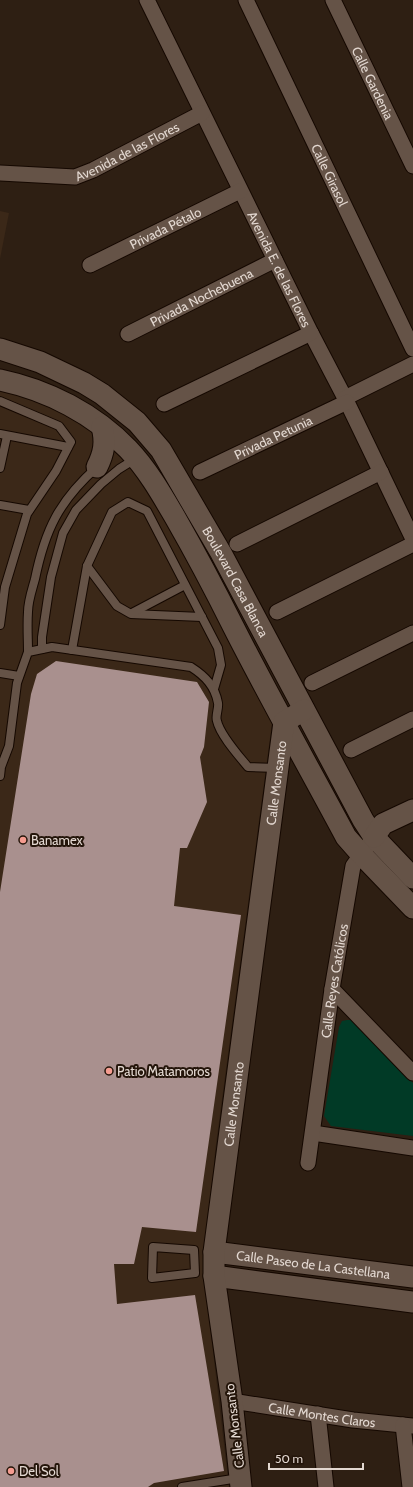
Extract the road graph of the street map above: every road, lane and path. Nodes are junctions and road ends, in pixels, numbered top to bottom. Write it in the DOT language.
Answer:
graph roads {
  1 [pos="147,0"];
  2 [pos="246,0"];
  3 [pos="333,0"];
  4 [pos="202,113"];
  5 [pos="413,166"];
  6 [pos="0,173"];
  7 [pos="240,191"];
  8 [pos="274,260"];
  9 [pos="90,265"];
  10 [pos="311,333"];
  11 [pos="128,334"];
  12 [pos="0,349"];
  13 [pos="413,349"];
  14 [pos="413,364"];
  15 [pos="0,380"];
  16 [pos="346,400"];
  17 [pos="0,401"];
  18 [pos="164,404"];
  19 [pos="119,406"];
  20 [pos="102,427"];
  21 [pos="3,435"];
  22 [pos="68,447"];
  23 [pos="161,450"];
  24 [pos="122,451"];
  25 [pos="97,467"];
  26 [pos="0,468"];
  27 [pos="200,472"];
  28 [pos="381,472"];
  29 [pos="0,505"];
  30 [pos="29,510"];
  31 [pos="413,539"];
  32 [pos="237,544"];
  33 [pos="413,544"];
  34 [pos="87,566"];
  35 [pos="0,571"];
  36 [pos="9,573"];
  37 [pos="185,585"];
  38 [pos="1,605"];
  39 [pos="277,612"];
  40 [pos="132,614"];
  41 [pos="202,617"];
  42 [pos="0,625"];
  43 [pos="413,633"];
  44 [pos="42,649"];
  45 [pos="72,650"];
  46 [pos="28,652"];
  47 [pos="0,673"];
  48 [pos="19,676"];
  49 [pos="312,683"];
  50 [pos="214,689"];
  51 [pos="304,710"];
  52 [pos="413,719"];
  53 [pos="284,722"];
  54 [pos="351,750"];
  55 [pos="278,768"];
  56 [pos="0,776"];
  57 [pos="413,810"];
  58 [pos="374,837"];
  59 [pos="361,854"];
  60 [pos="413,878"];
  61 [pos="413,908"];
  62 [pos="332,989"];
  63 [pos="413,1073"];
  64 [pos="313,1133"];
  65 [pos="413,1148"];
  66 [pos="308,1164"];
  67 [pos="207,1262"];
  68 [pos="413,1276"];
  69 [pos="413,1302"];
  70 [pos="232,1401"];
  71 [pos="318,1414"];
  72 [pos="408,1425"];
  73 [pos="241,1482"];
  74 [pos="208,1485"];
  75 [pos="182,1487"];
  76 [pos="326,1487"];
  77 [pos="410,1487"];
  1 -- 4 [label="street, Avenida E. de las Flores"];
  2 -- 13 [label="street, Calle Girasol"];
  3 -- 5 [label="street, Calle Gardenia"];
  4 -- 6 [label="street, Avenida de las Flores"];
  4 -- 7 [label="street, Avenida E. de las Flores"];
  7 -- 8 [label="street, Avenida E. de las Flores"];
  7 -- 9 [label="street, Privada Pétalo"];
  8 -- 10 [label="street, Avenida E. de las Flores"];
  8 -- 11 [label="street, Privada Nochebuena"];
  10 -- 16 [label="street, Avenida E. de las Flores"];
  10 -- 18 [label="street"];
  12 -- 19 [label="street, Boulevard Casa Blanca"];
  14 -- 16 [label="street, Privada Petunia"];
  15 -- 20 [label="street, Boulevard Casa Blanca"];
  16 -- 27 [label="street, Privada Petunia"];
  16 -- 28 [label="street, Avenida E. de las Flores"];
  17 -- 22 [label="lane"];
  19 -- 23 [label="street, Boulevard Casa Blanca"];
  19 -- 24 [label="street"];
  20 -- 24 [label="street, Boulevard Casa Blanca"];
  20 -- 25 [label="street"];
  21 -- 22 [label="lane"];
  21 -- 26 [label="lane"];
  22 -- 30 [label="lane"];
  23 -- 24 [label="street"];
  23 -- 51 [label="street, Boulevard Casa Blanca"];
  24 -- 25 [label="lane"];
  24 -- 44 [label="lane"];
  24 -- 53 [label="street, Boulevard Casa Blanca"];
  25 -- 46 [label="lane"];
  28 -- 31 [label="street, Avenida E. de las Flores"];
  28 -- 32 [label="street"];
  29 -- 30 [label="lane"];
  30 -- 36 [label="lane"];
  33 -- 39 [label="street"];
  34 -- 37 [label="lane"];
  34 -- 40 [label="lane"];
  34 -- 45 [label="lane"];
  35 -- 36 [label="lane"];
  36 -- 38 [label="lane"];
  37 -- 40 [label="lane"];
  37 -- 41 [label="lane"];
  38 -- 42 [label="lane"];
  40 -- 41 [label="lane"];
  41 -- 50 [label="lane"];
  43 -- 49 [label="street"];
  44 -- 45 [label="lane"];
  44 -- 46 [label="lane"];
  45 -- 50 [label="lane"];
  46 -- 48 [label="lane"];
  47 -- 48 [label="lane"];
  48 -- 56 [label="lane"];
  50 -- 55 [label="lane"];
  51 -- 53 [label="street"];
  51 -- 58 [label="street, Boulevard Casa Blanca"];
  52 -- 54 [label="street"];
  53 -- 55 [label="street, Calle Monsanto"];
  53 -- 59 [label="street, Boulevard Casa Blanca"];
  55 -- 67 [label="street, Calle Monsanto"];
  57 -- 58 [label="street"];
  58 -- 59 [label="street, Calle Reyes Católicos"];
  58 -- 60 [label="street, Boulevard Casa Blanca"];
  59 -- 61 [label="street, Boulevard Casa Blanca"];
  59 -- 62 [label="street, Calle Reyes Católicos"];
  62 -- 63 [label="street"];
  62 -- 64 [label="street, Calle Reyes Católicos"];
  64 -- 65 [label="street"];
  64 -- 66 [label="street, Calle Reyes Católicos"];
  67 -- 67 [label="lane"];
  67 -- 68 [label="street, Calle Paseo de La Castellana"];
  67 -- 69 [label="street, Calle Paseo de La Castellana"];
  67 -- 70 [label="street, Calle Monsanto"];
  70 -- 71 [label="street, Calle Montes Claros"];
  70 -- 73 [label="street, Calle Monsanto"];
  71 -- 72 [label="street, Calle Montes Claros"];
  71 -- 76 [label="street"];
  72 -- 77 [label="street"];
  73 -- 74 [label="lane"];
  74 -- 75 [label="lane"];
}
